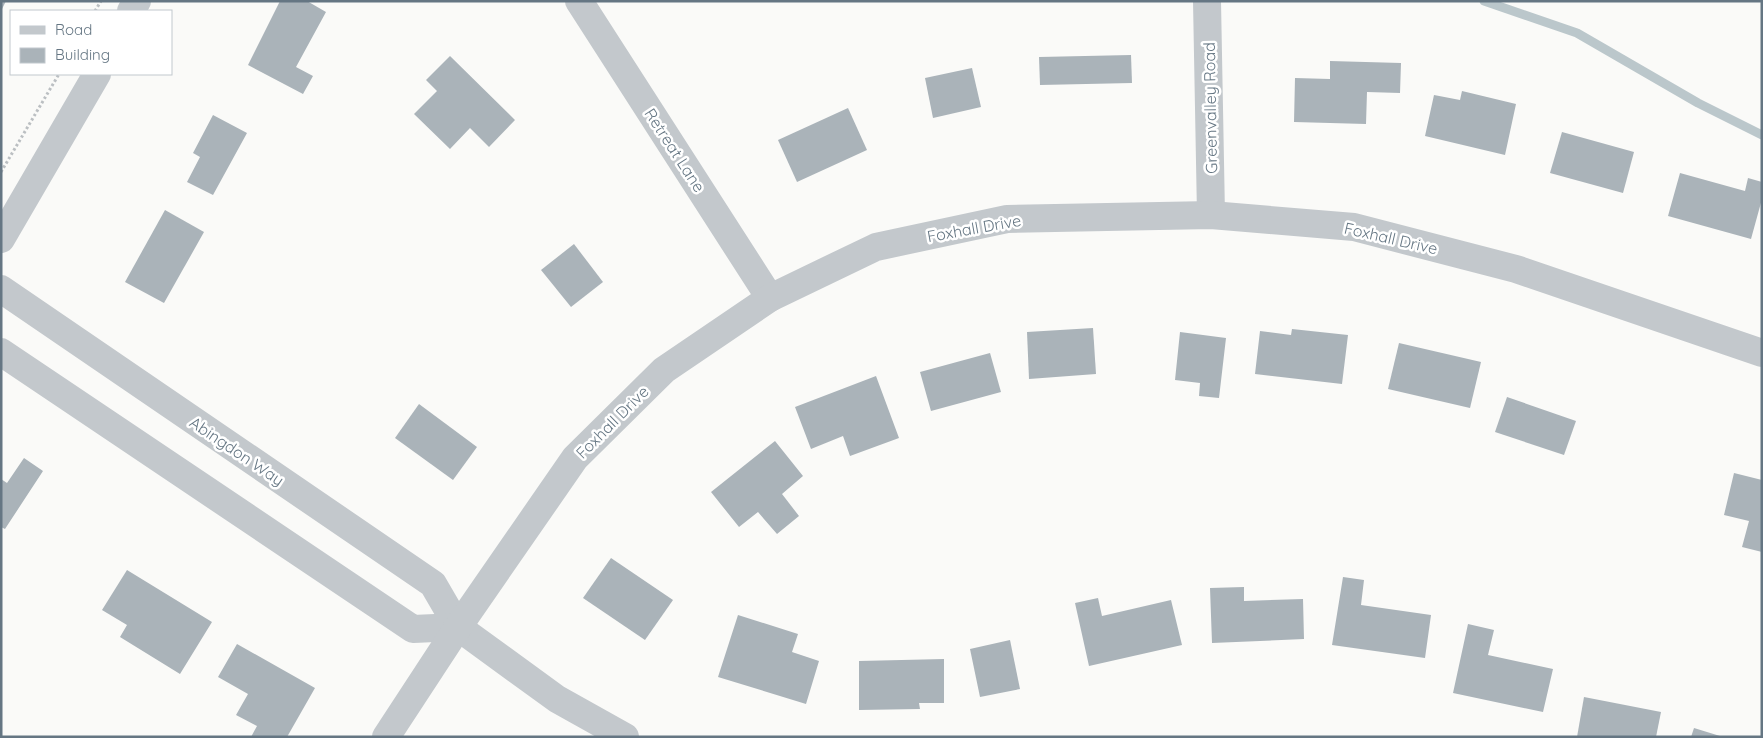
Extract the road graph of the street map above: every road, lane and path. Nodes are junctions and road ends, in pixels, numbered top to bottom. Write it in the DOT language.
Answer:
graph roads {
  1 [pos="579,1"];
  2 [pos="1207,1"];
  3 [pos="59,75"];
  4 [pos="96,75"];
  5 [pos="1,172"];
  6 [pos="1211,215"];
  7 [pos="1,239"];
  8 [pos="1,289"];
  9 [pos="770,298"];
  10 [pos="1,352"];
  11 [pos="1762,353"];
  12 [pos="458,627"];
  13 [pos="386,737"];
  14 [pos="625,737"];
  1 -- 9 [label="street, Retreat Lane"];
  2 -- 6 [label="street, Greenvalley Road"];
  3 -- 5 [label="path"];
  4 -- 7 [label="street"];
  6 -- 9 [label="street, Foxhall Drive"];
  6 -- 11 [label="street, Foxhall Drive"];
  8 -- 12 [label="street, Abingdon Way"];
  9 -- 12 [label="street, Foxhall Drive"];
  10 -- 12 [label="street"];
  12 -- 13 [label="street, Foxhall Drive"];
  12 -- 14 [label="street, Abingdon Way"];
}
